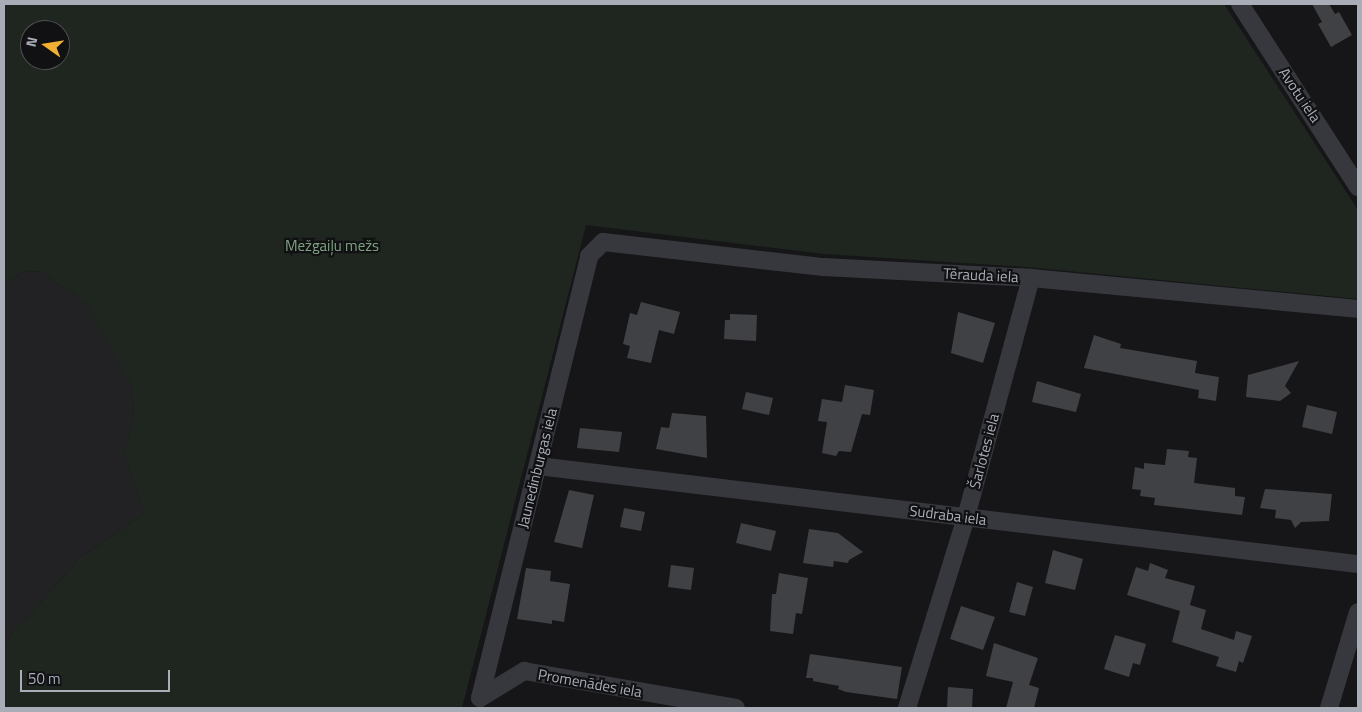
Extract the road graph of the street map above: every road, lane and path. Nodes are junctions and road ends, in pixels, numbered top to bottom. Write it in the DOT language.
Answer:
graph roads {
  1 [pos="1248,7"];
  2 [pos="1358,187"];
  3 [pos="603,242"];
  4 [pos="1031,278"];
  5 [pos="1358,309"];
  6 [pos="538,466"];
  7 [pos="966,517"];
  8 [pos="1358,564"];
  9 [pos="1358,612"];
  10 [pos="480,698"];
  11 [pos="736,708"];
  12 [pos="907,708"];
  13 [pos="1329,708"];
  1 -- 2 [label="street, Avotu iela"];
  3 -- 4 [label="street, Tērauda iela"];
  3 -- 6 [label="street, Jaunedinburgas iela"];
  4 -- 5 [label="street, Tērauda iela"];
  4 -- 7 [label="street, Šarlotes iela"];
  6 -- 7 [label="street, Sudraba iela"];
  6 -- 10 [label="street, Jaunedinburgas iela"];
  7 -- 8 [label="street, Sudraba iela"];
  7 -- 12 [label="street, Šarlotes iela"];
  9 -- 13 [label="street"];
  10 -- 11 [label="street, Promenādes iela"];
}
